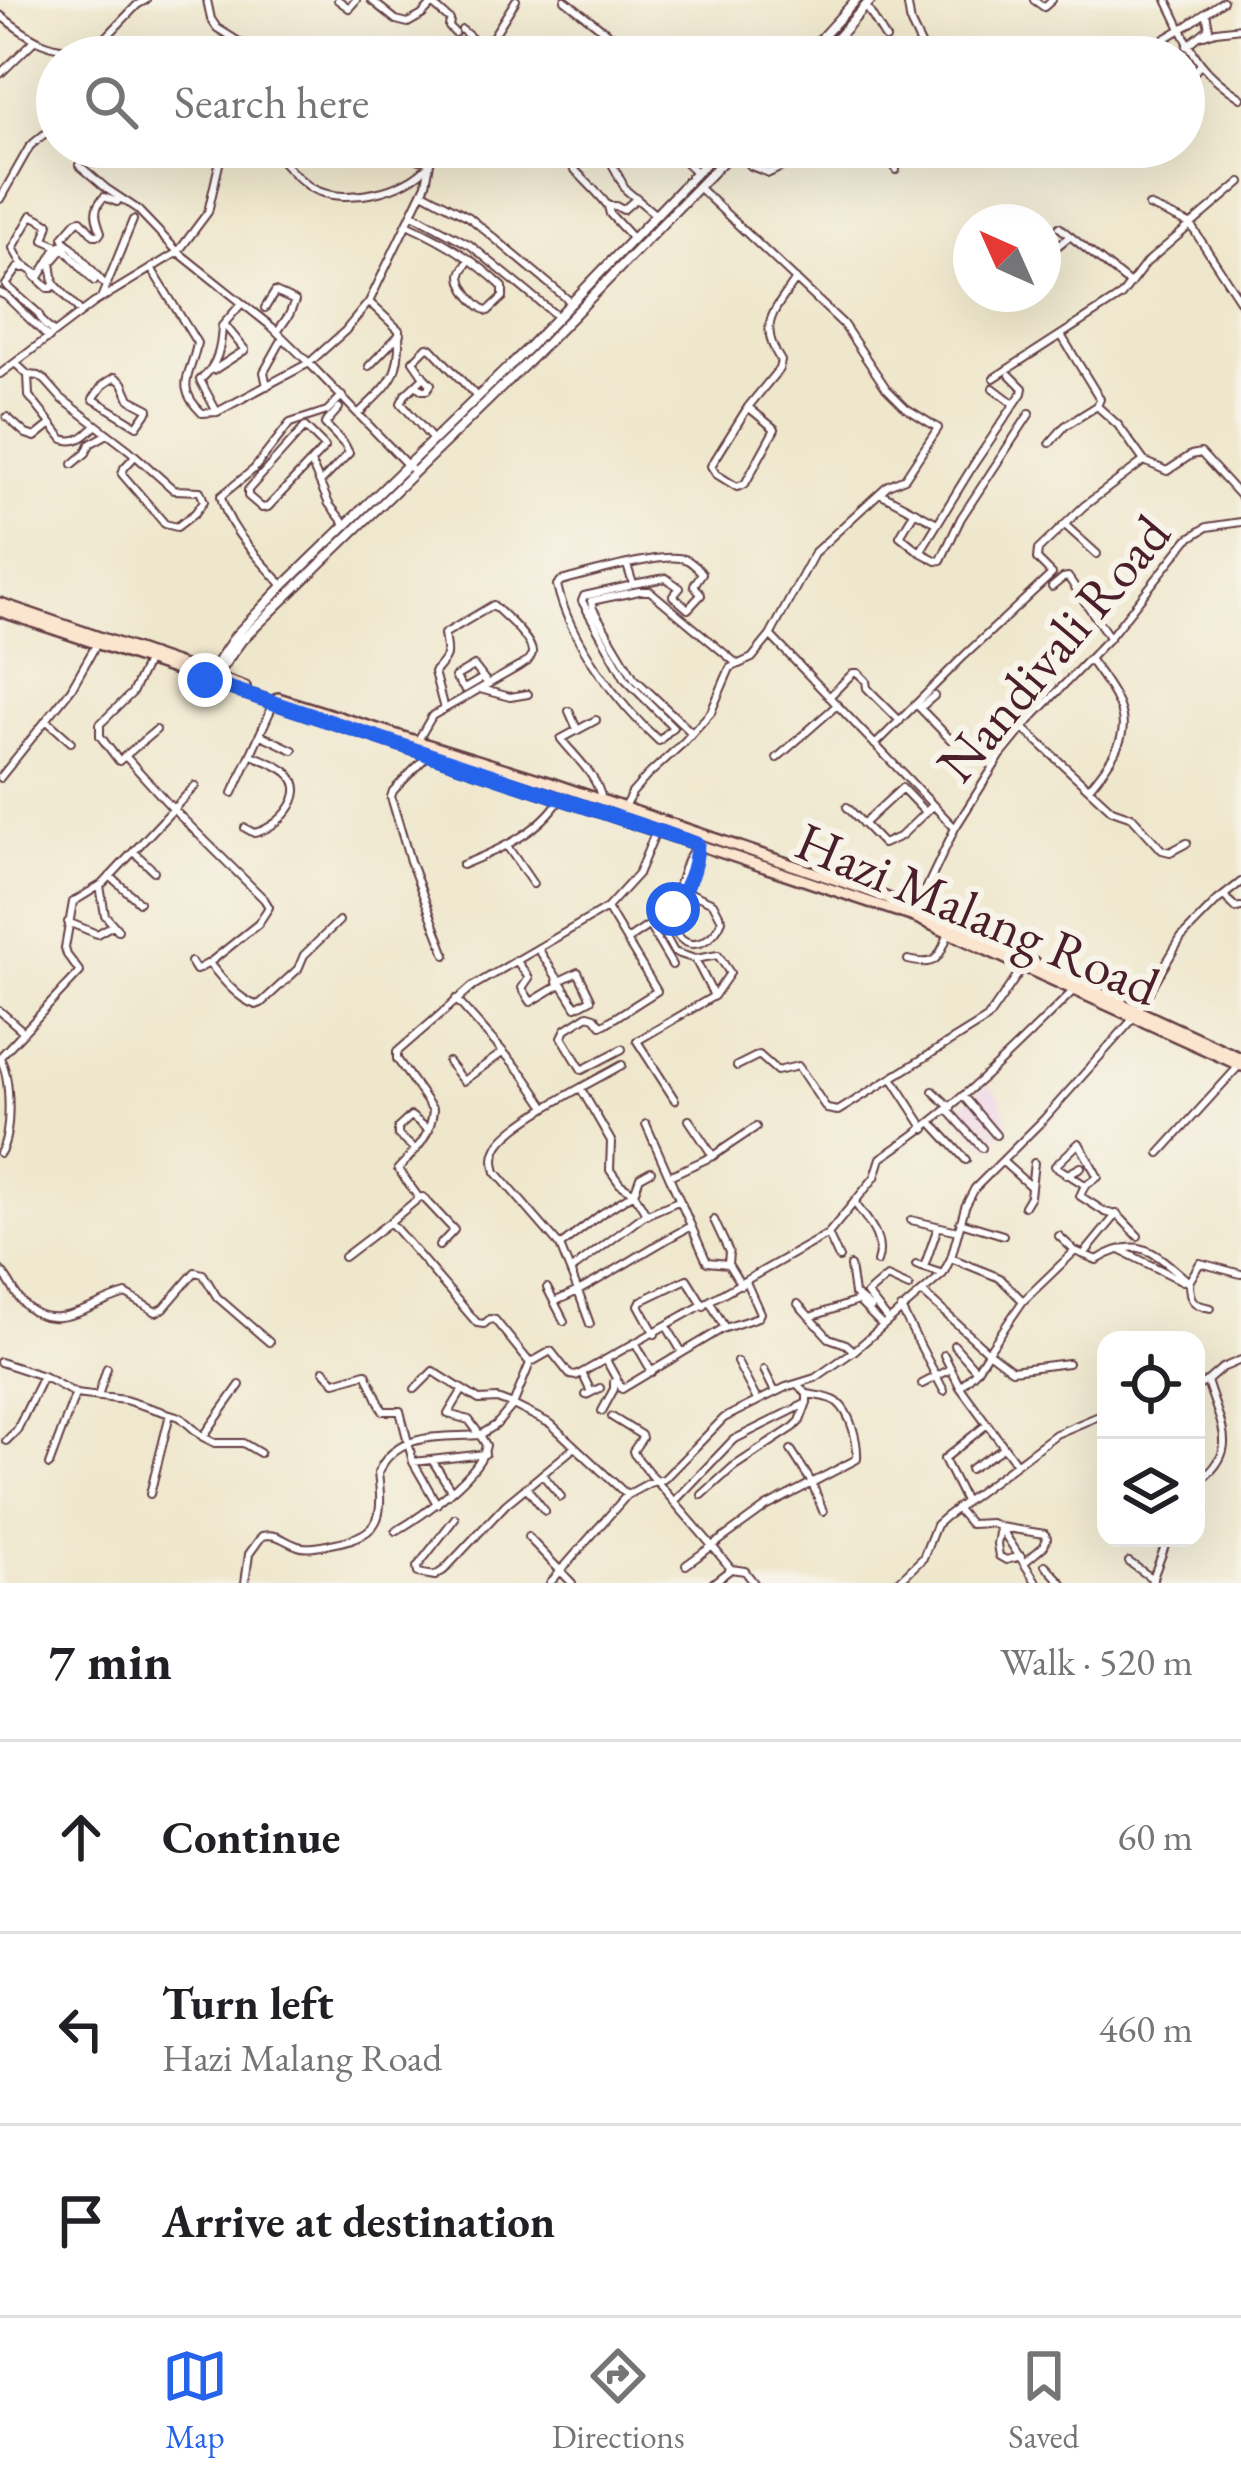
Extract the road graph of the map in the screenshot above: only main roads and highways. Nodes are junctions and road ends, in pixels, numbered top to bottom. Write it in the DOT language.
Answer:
graph roads {
  1 [pos="1,609"];
  2 [pos="98,641"];
  3 [pos="209,678"];
  4 [pos="275,700"];
  5 [pos="429,750"];
  6 [pos="620,813"];
  7 [pos="915,913"];
  8 [pos="1076,987"];
  9 [pos="1240,1063"];
  1 -- 2 [label="main road, Hazi Malang Road"];
  2 -- 3 [label="main road, Hazi Malang Road"];
  2 -- 3 [label="main road, Hazi Malang Road"];
  3 -- 4 [label="main road, Hazi Malang Road"];
  4 -- 5 [label="main road, Hazi Malang Road"];
  4 -- 5 [label="main road, Hazi Malang Road"];
  5 -- 6 [label="main road, Hazi Malang Road"];
  5 -- 6 [label="main road, Hazi Malang Road"];
  6 -- 7 [label="main road, Hazi Malang Road"];
  7 -- 8 [label="main road, Hazi Malang Road"];
  7 -- 8 [label="main road, Hazi Malang Road"];
  8 -- 9 [label="main road, Hazi Malang Road"];
}
